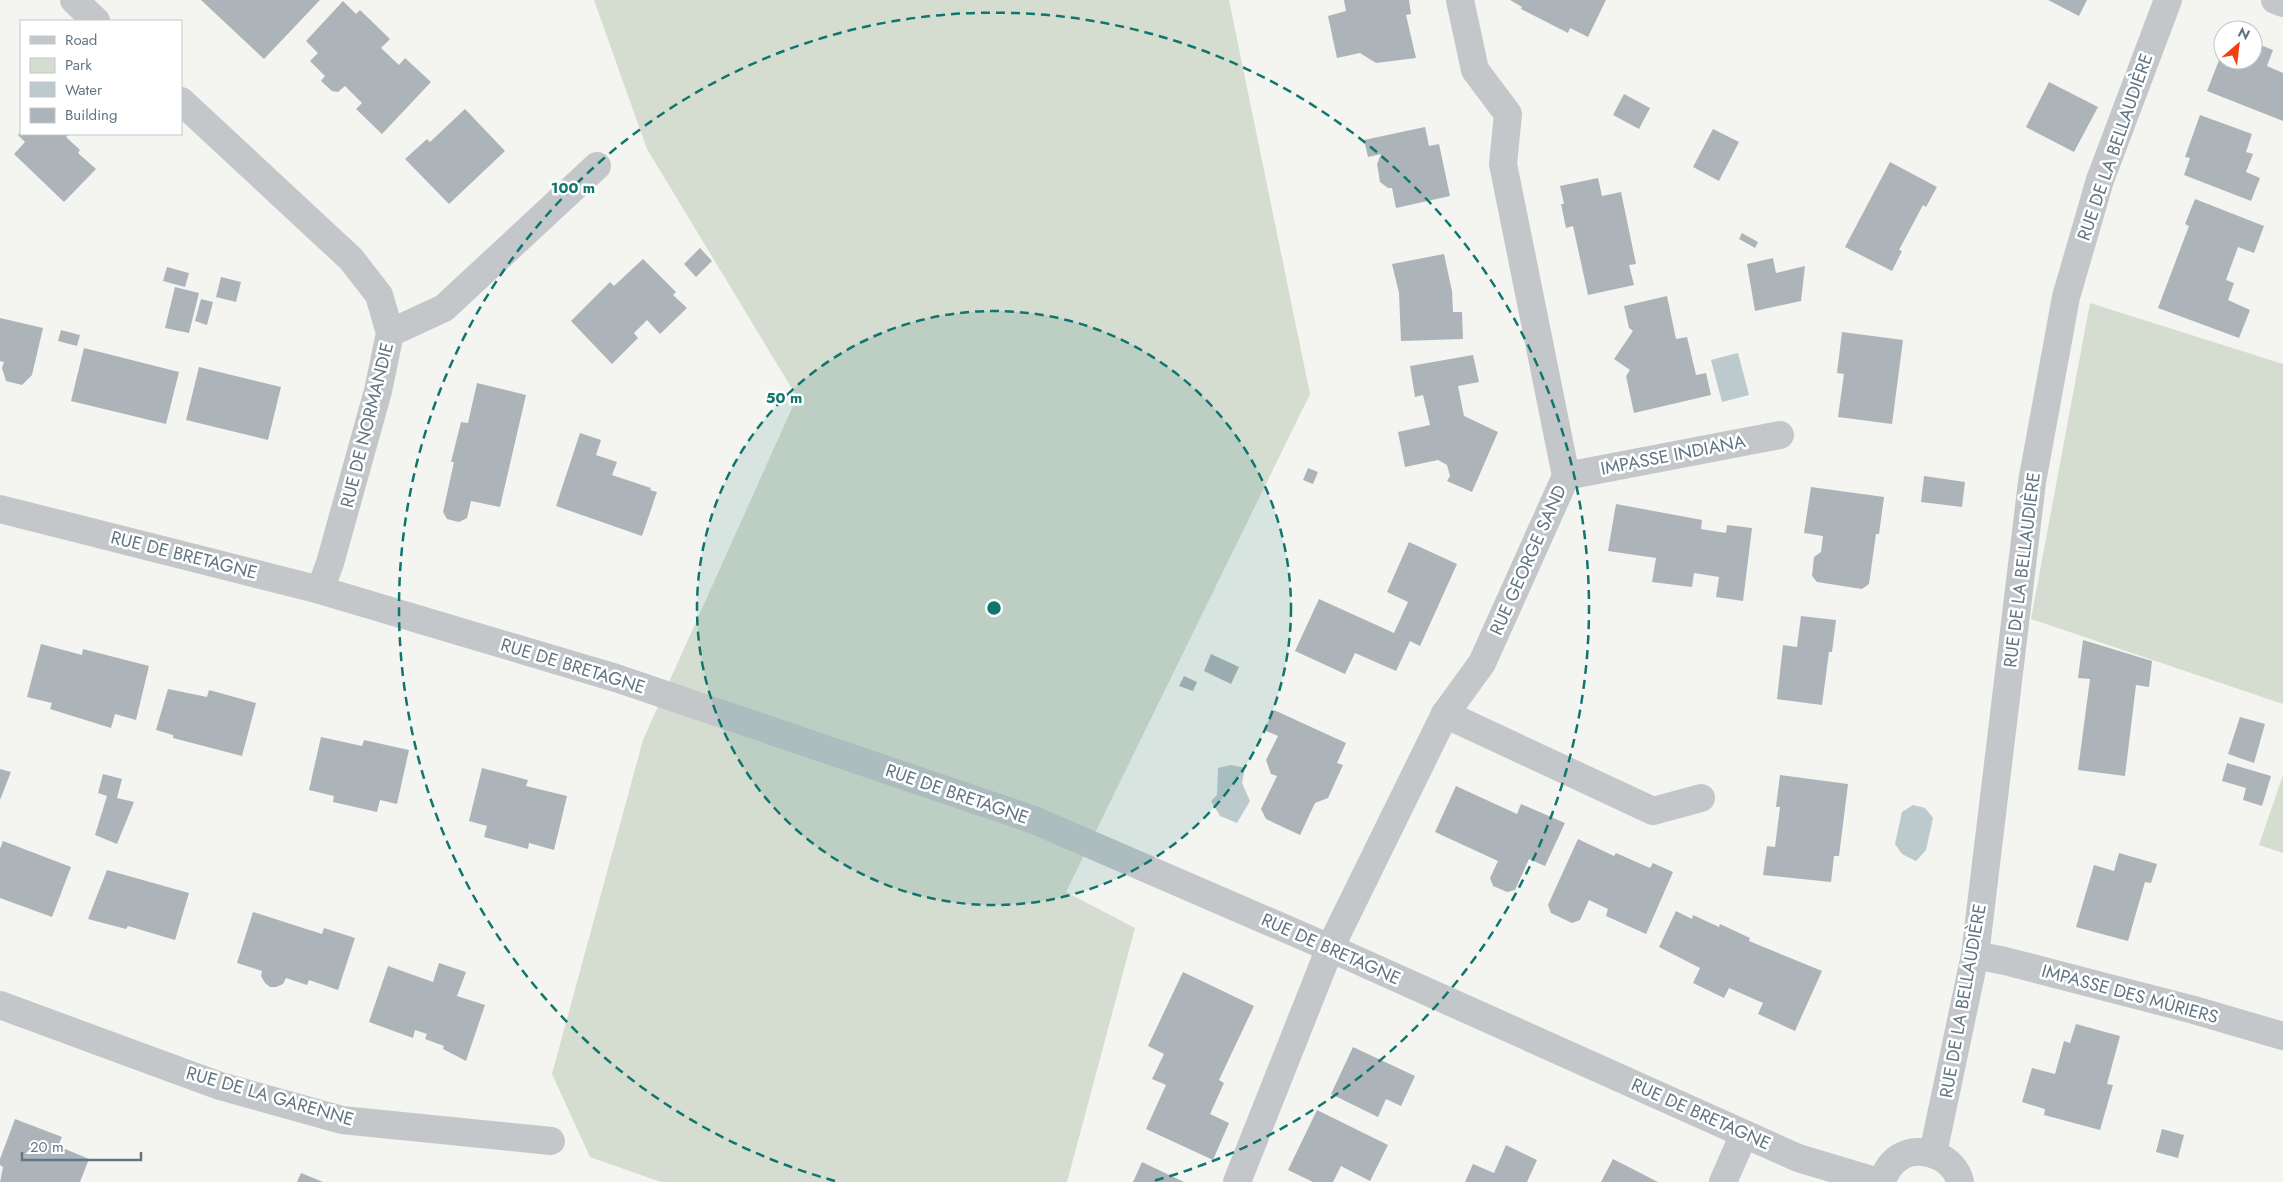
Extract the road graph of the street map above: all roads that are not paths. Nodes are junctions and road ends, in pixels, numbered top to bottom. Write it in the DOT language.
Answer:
graph roads {
  1 [pos="74,0"];
  2 [pos="1460,0"];
  3 [pos="2168,0"];
  4 [pos="2275,0"];
  5 [pos="2283,3"];
  6 [pos="95,20"];
  7 [pos="182,101"];
  8 [pos="597,166"];
  9 [pos="390,334"];
  10 [pos="1780,434"];
  11 [pos="1566,476"];
  12 [pos="0,509"];
  13 [pos="320,590"];
  14 [pos="1445,714"];
  15 [pos="1701,798"];
  16 [pos="1330,948"];
  17 [pos="1976,956"];
  18 [pos="0,1005"];
  19 [pos="2283,1036"];
  20 [pos="1744,1134"];
  21 [pos="551,1141"];
  22 [pos="1933,1153"];
  23 [pos="1237,1182"];
  24 [pos="1723,1182"];
  25 [pos="1879,1182"];
  26 [pos="1960,1182"];
  1 -- 6 [label="street"];
  2 -- 11 [label="street, RUE GEORGE SAND"];
  3 -- 17 [label="street, RUE DE LA BELLAUDIÈRE"];
  4 -- 5 [label="street"];
  7 -- 9 [label="street, RUE DE NORMANDIE"];
  8 -- 9 [label="street"];
  9 -- 13 [label="street, RUE DE NORMANDIE"];
  10 -- 11 [label="street, IMPASSE INDIANA"];
  11 -- 14 [label="street, RUE GEORGE SAND"];
  12 -- 13 [label="street, RUE DE BRETAGNE"];
  13 -- 16 [label="street, RUE DE BRETAGNE"];
  14 -- 15 [label="street"];
  14 -- 16 [label="street, RUE GEORGE SAND"];
  16 -- 20 [label="street, RUE DE BRETAGNE"];
  16 -- 23 [label="street, RUE GEORGE SAND"];
  17 -- 19 [label="street, IMPASSE DES MÛRIERS"];
  17 -- 22 [label="street, RUE DE LA BELLAUDIÈRE"];
  18 -- 21 [label="street, RUE DE LA GARENNE"];
  20 -- 24 [label="street"];
  20 -- 25 [label="street, RUE DE BRETAGNE"];
  22 -- 25 [label="street"];
  22 -- 26 [label="street"];
}
